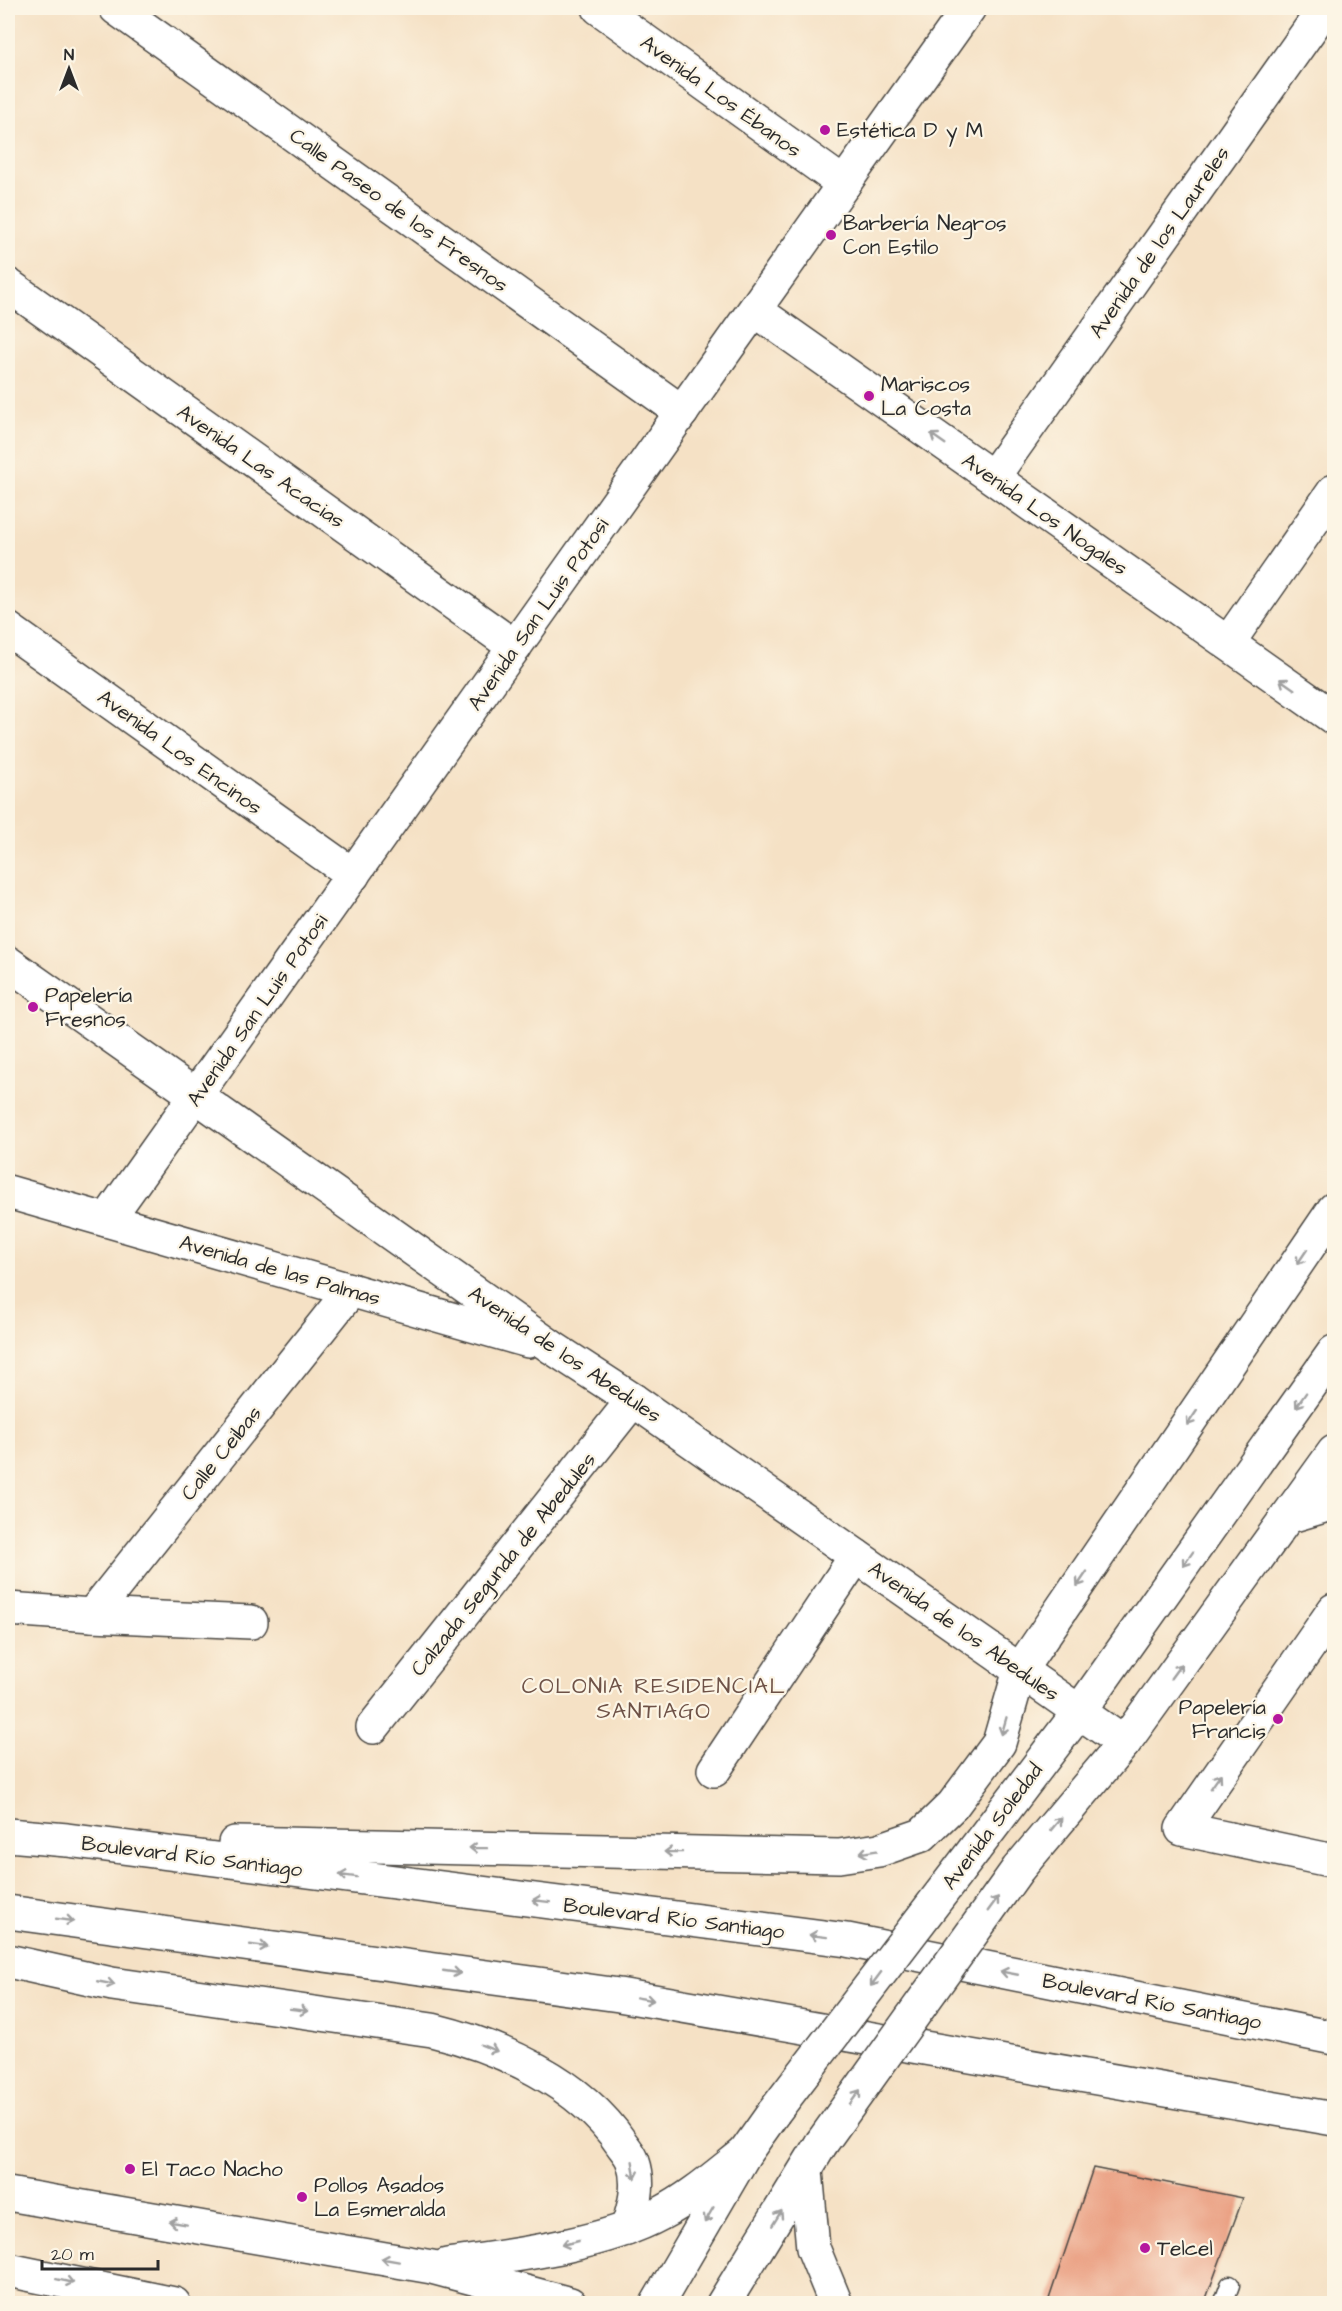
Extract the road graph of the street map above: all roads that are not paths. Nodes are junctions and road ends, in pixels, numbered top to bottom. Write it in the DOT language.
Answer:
graph roads {
  1 [pos="116,8"];
  2 [pos="599,8"];
  3 [pos="969,8"];
  4 [pos="1325,8"];
  5 [pos="844,184"];
  6 [pos="8,285"];
  7 [pos="755,310"];
  8 [pos="682,412"];
  9 [pos="993,477"];
  10 [pos="1335,491"];
  11 [pos="8,629"];
  12 [pos="1228,643"];
  13 [pos="515,647"];
  14 [pos="1335,718"];
  15 [pos="353,875"];
  16 [pos="8,963"];
  17 [pos="197,1095"];
  18 [pos="8,1192"];
  19 [pos="1335,1209"];
  20 [pos="107,1220"];
  21 [pos="351,1290"];
  22 [pos="553,1348"];
  23 [pos="1335,1352"];
  24 [pos="633,1400"];
  25 [pos="1335,1452"];
  26 [pos="1335,1503"];
  27 [pos="1287,1518"];
  28 [pos="856,1556"];
  29 [pos="8,1609"];
  30 [pos="1335,1610"];
  31 [pos="92,1616"];
  32 [pos="251,1622"];
  33 [pos="1020,1670"];
  34 [pos="1079,1712"];
  35 [pos="373,1727"];
  36 [pos="1124,1743"];
  37 [pos="714,1770"];
  38 [pos="8,1836"];
  39 [pos="67,1840"];
  40 [pos="1335,1861"];
  41 [pos="8,1912"];
  42 [pos="8,1961"];
  43 [pos="1335,2038"];
  44 [pos="1335,2119"];
  45 [pos="745,2153"];
  46 [pos="814,2158"];
  47 [pos="8,2194"];
  48 [pos="627,2229"];
  49 [pos="432,2267"];
  50 [pos="8,2270"];
  51 [pos="1230,2285"];
  52 [pos="174,2304"];
  53 [pos="570,2304"];
  54 [pos="657,2304"];
  55 [pos="723,2304"];
  56 [pos="836,2304"];
  57 [pos="1223,2304"];
  1 -- 8 [label="street, Calle Paseo de los Fresnos"];
  2 -- 5 [label="street, Avenida Los Ébanos"];
  3 -- 5 [label="street, Avenida San Luis Potosi"];
  4 -- 9 [label="street, Avenida de los Laureles"];
  5 -- 7 [label="street, Avenida San Luis Potosi"];
  6 -- 13 [label="street, Avenida Las Acacias"];
  7 -- 8 [label="street, Avenida San Luis Potosi"];
  9 -- 7 [label="street, Avenida Los Nogales, one-way"];
  8 -- 13 [label="street, Avenida San Luis Potosi"];
  9 -- 12 [label="street, Avenida Los Nogales"];
  10 -- 12 [label="street"];
  11 -- 15 [label="street, Avenida Los Encinos"];
  14 -- 12 [label="street, Avenida Los Nogales, one-way"];
  13 -- 15 [label="street, Avenida San Luis Potosi"];
  15 -- 17 [label="street, Avenida San Luis Potosi"];
  16 -- 17 [label="street, Avenida de los Abedules"];
  17 -- 20 [label="street, Avenida San Luis Potosi"];
  17 -- 22 [label="street, Avenida de los Abedules"];
  18 -- 20 [label="street, Avenida de las Palmas"];
  19 -- 33 [label="street, one-way"];
  20 -- 21 [label="street, Avenida de las Palmas"];
  21 -- 22 [label="street, Avenida de las Palmas"];
  21 -- 31 [label="street, Calle Ceibas"];
  22 -- 24 [label="street, Avenida de los Abedules"];
  23 -- 34 [label="street, Avenida Soledad, one-way"];
  24 -- 28 [label="street, Avenida de los Abedules"];
  24 -- 35 [label="street, Calzada Segunda de Abedules"];
  25 -- 27 [label="street"];
  26 -- 27 [label="street"];
  36 -- 27 [label="street, one-way"];
  28 -- 33 [label="street, Avenida de los Abedules"];
  28 -- 37 [label="street"];
  29 -- 31 [label="street"];
  40 -- 30 [label="street, one-way"];
  31 -- 32 [label="street"];
  33 -- 34 [label="street, Avenida de los Abedules"];
  33 -- 39 [label="street, one-way"];
  34 -- 36 [label="street, Avenida de los Abedules"];
  34 -- 45 [label="street, Avenida Soledad, one-way, bridge"];
  46 -- 36 [label="street, one-way, bridge"];
  38 -- 39 [label="street, Boulevard Río Santiago"];
  43 -- 39 [label="street, Boulevard Río Santiago, one-way"];
  41 -- 44 [label="street, one-way"];
  42 -- 48 [label="street, one-way"];
  45 -- 48 [label="street"];
  45 -- 54 [label="street, Avenida Soledad, one-way"];
  55 -- 46 [label="street, one-way"];
  46 -- 56 [label="street"];
  49 -- 47 [label="street, one-way"];
  48 -- 49 [label="street, one-way"];
  49 -- 53 [label="street"];
  50 -- 52 [label="street, one-way"];
  51 -- 57 [label="lane"];
}
